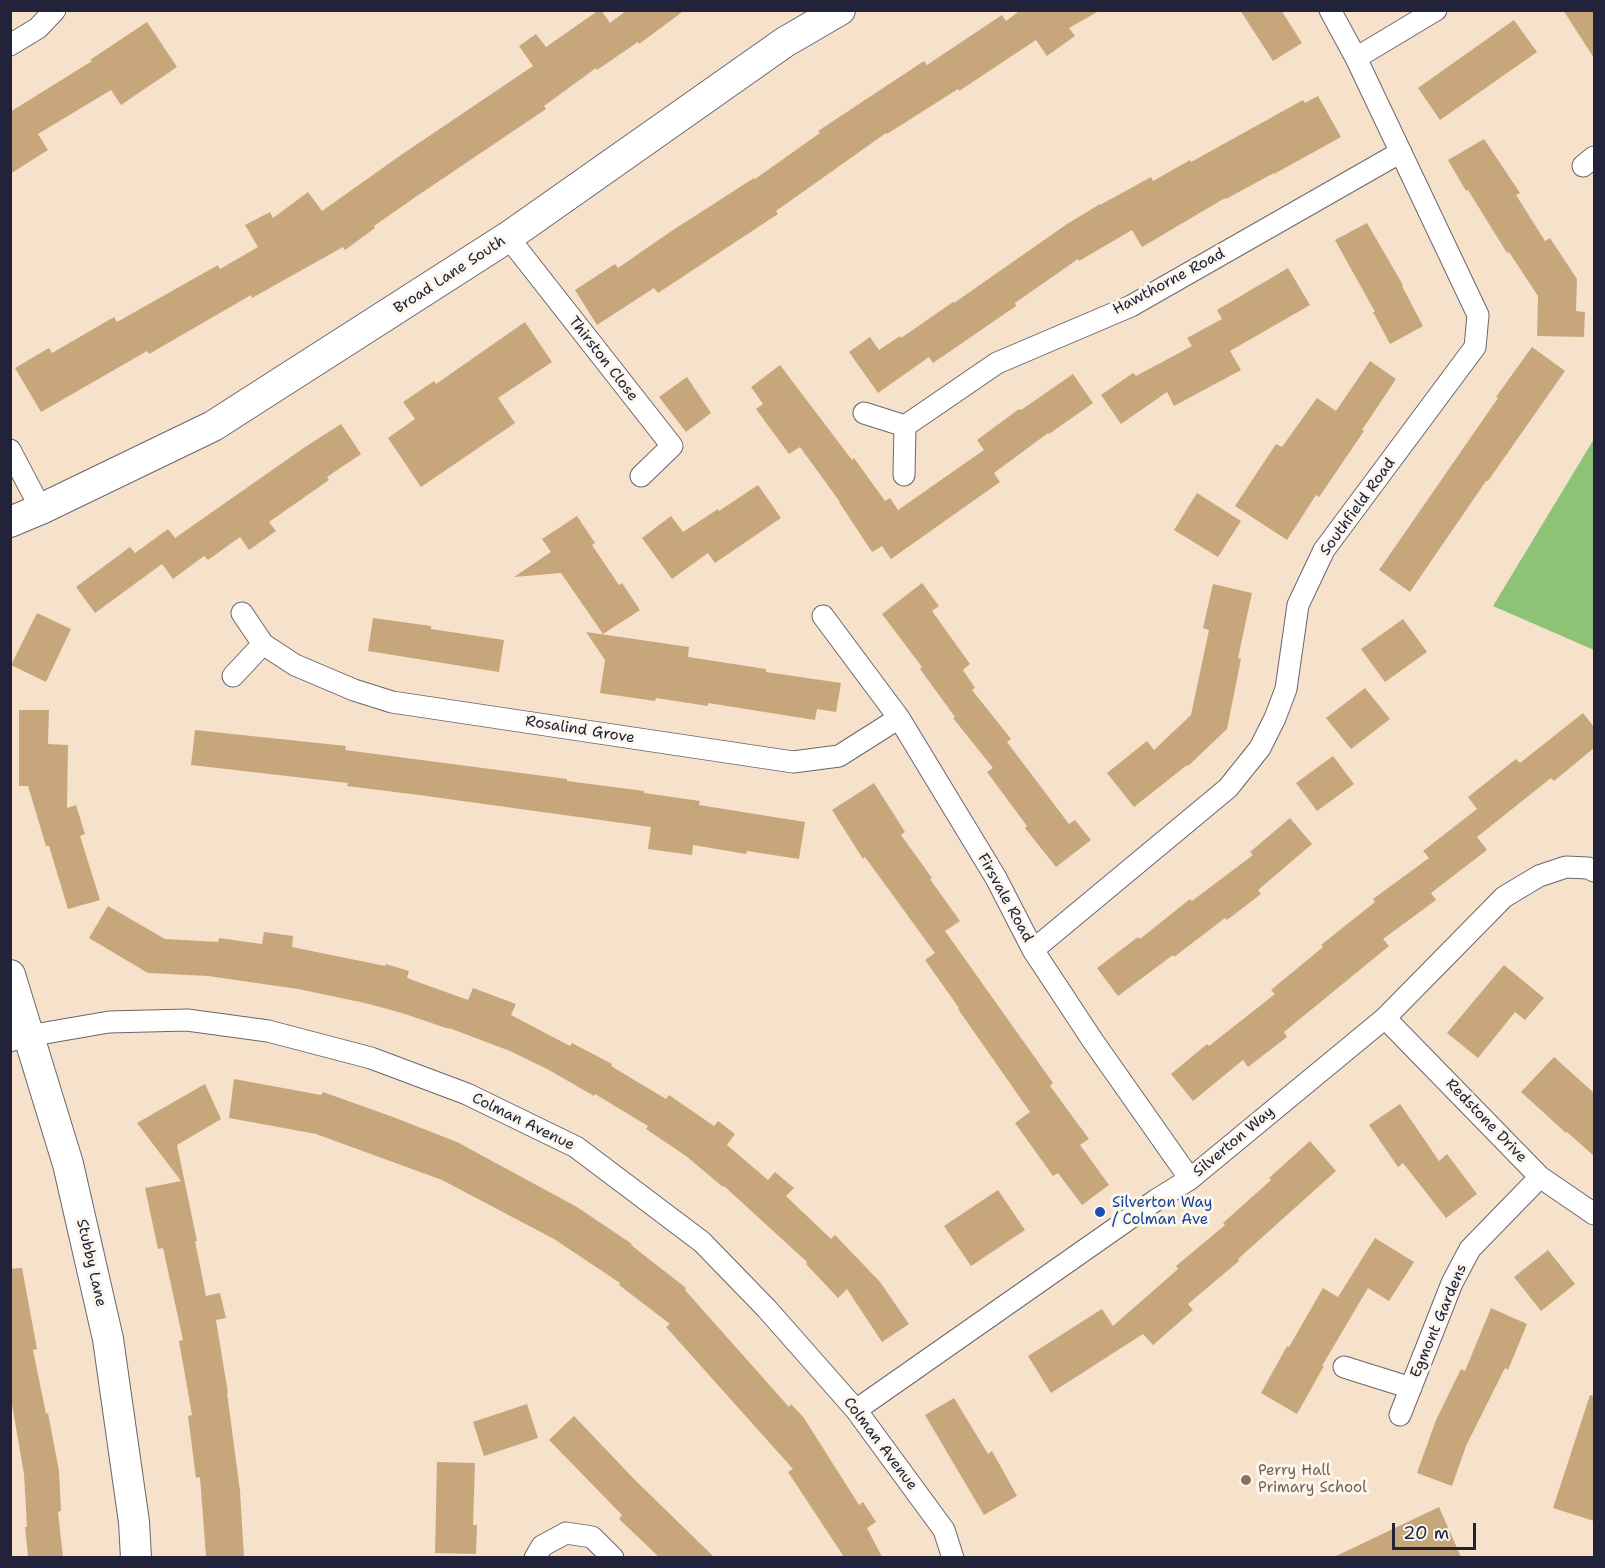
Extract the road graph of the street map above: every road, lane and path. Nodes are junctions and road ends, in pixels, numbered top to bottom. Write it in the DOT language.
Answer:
graph roads {
  1 [pos="55,10"];
  2 [pos="840,10"];
  3 [pos="1330,10"];
  4 [pos="1436,10"];
  5 [pos="10,45"];
  6 [pos="1356,58"];
  7 [pos="1401,152"];
  8 [pos="508,237"];
  9 [pos="864,413"];
  10 [pos="905,426"];
  11 [pos="10,450"];
  12 [pos="904,475"];
  13 [pos="641,476"];
  14 [pos="41,509"];
  15 [pos="10,522"];
  16 [pos="242,613"];
  17 [pos="823,616"];
  18 [pos="263,644"];
  19 [pos="233,676"];
  20 [pos="899,718"];
  21 [pos="1594,871"];
  22 [pos="1033,950"];
  23 [pos="10,975"];
  24 [pos="1385,1018"];
  25 [pos="19,1038"];
  26 [pos="1540,1177"];
  27 [pos="1190,1179"];
  28 [pos="1594,1214"];
  29 [pos="1344,1367"];
  30 [pos="1411,1388"];
  31 [pos="856,1410"];
  32 [pos="1400,1415"];
  33 [pos="136,1557"];
  34 [pos="535,1557"];
  35 [pos="613,1557"];
  36 [pos="953,1557"];
  1 -- 5 [label="street"];
  2 -- 8 [label="street, Broad Lane South"];
  3 -- 6 [label="street, Southfield Road"];
  4 -- 6 [label="street"];
  6 -- 7 [label="street, Southfield Road"];
  7 -- 10 [label="street, Hawthorne Road"];
  7 -- 22 [label="street, Southfield Road"];
  8 -- 13 [label="street, Thirston Close"];
  8 -- 14 [label="street, Broad Lane South"];
  9 -- 10 [label="street"];
  10 -- 12 [label="street"];
  11 -- 14 [label="street"];
  14 -- 15 [label="street, Broad Lane South"];
  16 -- 18 [label="street, Rosalind Grove"];
  17 -- 20 [label="street, Firsvale Road"];
  18 -- 19 [label="street"];
  18 -- 20 [label="street, Rosalind Grove"];
  20 -- 22 [label="street, Firsvale Road"];
  21 -- 24 [label="street, Silverton Way"];
  22 -- 27 [label="street, Firsvale Road"];
  23 -- 25 [label="street, Stubby Lane"];
  24 -- 26 [label="street, Redstone Drive"];
  24 -- 27 [label="street, Silverton Way"];
  25 -- 31 [label="street, Colman Avenue"];
  25 -- 33 [label="street, Stubby Lane"];
  26 -- 28 [label="street, Redstone Drive"];
  26 -- 30 [label="street, Egmont Gardens"];
  27 -- 31 [label="street, Silverton Way"];
  29 -- 30 [label="street, Egmont Gardens"];
  30 -- 32 [label="street, Egmont Gardens"];
  31 -- 36 [label="street, Colman Avenue"];
  34 -- 35 [label="street"];
}
